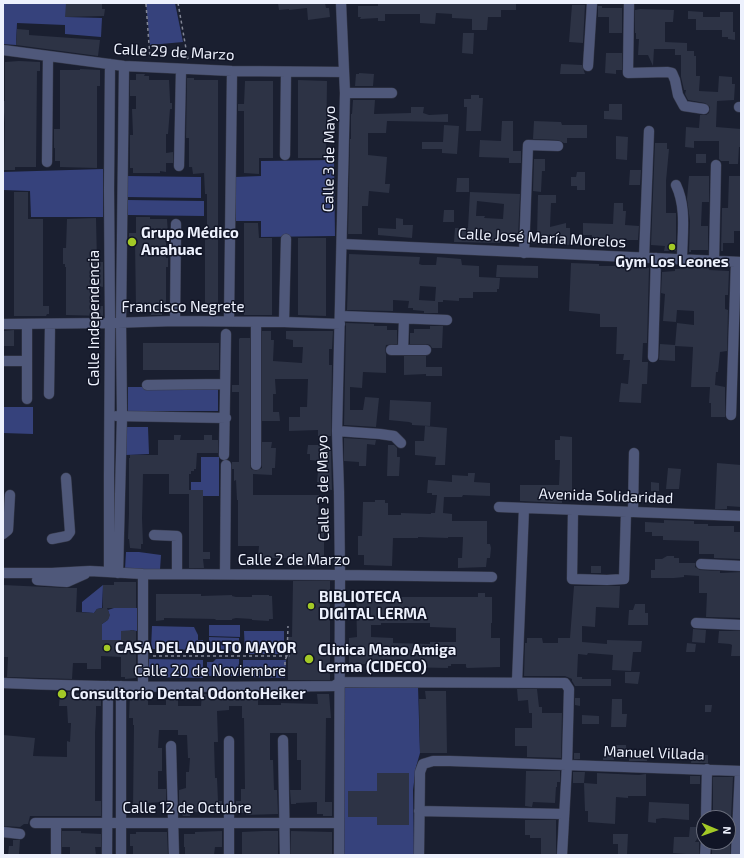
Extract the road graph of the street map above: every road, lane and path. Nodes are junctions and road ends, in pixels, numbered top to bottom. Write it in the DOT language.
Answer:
graph roads {
  1 [pos="178,3"];
  2 [pos="341,3"];
  3 [pos="592,3"];
  4 [pos="629,3"];
  5 [pos="146,4"];
  6 [pos="3,50"];
  7 [pos="48,56"];
  8 [pos="110,64"];
  9 [pos="124,66"];
  10 [pos="588,66"];
  11 [pos="151,67"];
  12 [pos="185,69"];
  13 [pos="232,71"];
  14 [pos="286,72"];
  15 [pos="344,72"];
  16 [pos="345,93"];
  17 [pos="392,93"];
  18 [pos="704,109"];
  19 [pos="649,131"];
  20 [pos="558,146"];
  21 [pos="285,155"];
  22 [pos="47,162"];
  23 [pos="716,165"];
  24 [pos="179,166"];
  25 [pos="676,185"];
  26 [pos="109,189"];
  27 [pos="122,190"];
  28 [pos="176,224"];
  29 [pos="286,239"];
  30 [pos="342,244"];
  31 [pos="524,252"];
  32 [pos="644,258"];
  33 [pos="656,258"];
  34 [pos="682,260"];
  35 [pos="714,261"];
  36 [pos="738,262"];
  37 [pos="404,319"];
  38 [pos="340,320"];
  39 [pos="447,320"];
  40 [pos="175,321"];
  41 [pos="229,321"];
  42 [pos="256,322"];
  43 [pos="284,322"];
  44 [pos="115,323"];
  45 [pos="3,324"];
  46 [pos="27,324"];
  47 [pos="50,324"];
  48 [pos="226,334"];
  49 [pos="391,350"];
  50 [pos="403,350"];
  51 [pos="426,350"];
  52 [pos="653,357"];
  53 [pos="3,361"];
  54 [pos="27,361"];
  55 [pos="225,384"];
  56 [pos="147,385"];
  57 [pos="49,394"];
  58 [pos="27,399"];
  59 [pos="731,415"];
  60 [pos="109,416"];
  61 [pos="122,416"];
  62 [pos="226,418"];
  63 [pos="337,431"];
  64 [pos="401,443"];
  65 [pos="634,453"];
  66 [pos="256,465"];
  67 [pos="109,475"];
  68 [pos="121,475"];
  69 [pos="66,478"];
  70 [pos="10,495"];
  71 [pos="499,508"];
  72 [pos="524,508"];
  73 [pos="572,510"];
  74 [pos="629,512"];
  75 [pos="741,516"];
  76 [pos="3,534"];
  77 [pos="154,535"];
  78 [pos="52,539"];
  79 [pos="701,564"];
  80 [pos="741,566"];
  81 [pos="92,571"];
  82 [pos="3,572"];
  83 [pos="114,572"];
  84 [pos="143,574"];
  85 [pos="177,574"];
  86 [pos="225,574"];
  87 [pos="340,575"];
  88 [pos="492,577"];
  89 [pos="3,579"];
  90 [pos="696,623"];
  91 [pos="741,625"];
  92 [pos="288,626"];
  93 [pos="143,656"];
  94 [pos="289,656"];
  95 [pos="340,682"];
  96 [pos="517,682"];
  97 [pos="3,684"];
  98 [pos="108,686"];
  99 [pos="121,686"];
  100 [pos="143,686"];
  101 [pos="286,687"];
  102 [pos="283,740"];
  103 [pos="229,741"];
  104 [pos="172,746"];
  105 [pos="567,765"];
  106 [pos="708,769"];
  107 [pos="740,771"];
  108 [pos="706,810"];
  109 [pos="419,811"];
  110 [pos="564,814"];
  111 [pos="174,822"];
  112 [pos="35,823"];
  113 [pos="56,823"];
  114 [pos="229,823"];
  115 [pos="285,823"];
  116 [pos="339,823"];
  117 [pos="107,824"];
  118 [pos="121,824"];
  119 [pos="3,832"];
  120 [pos="20,834"];
  121 [pos="56,855"];
  122 [pos="107,855"];
  123 [pos="121,855"];
  124 [pos="174,855"];
  125 [pos="229,855"];
  126 [pos="285,855"];
  127 [pos="339,855"];
  128 [pos="419,855"];
  129 [pos="562,855"];
  130 [pos="736,855"];
  1 -- 12 [label="path"];
  2 -- 15 [label="street, Calle 3 de Mayo"];
  3 -- 10 [label="street"];
  4 -- 18 [label="street"];
  5 -- 11 [label="path"];
  6 -- 7 [label="street, Calle 29 de Marzo"];
  7 -- 8 [label="street, Calle 29 de Marzo"];
  7 -- 22 [label="street"];
  8 -- 9 [label="street, Calle 29 de Marzo"];
  8 -- 26 [label="street, Calle Independencia"];
  9 -- 11 [label="street, Calle 29 de Marzo"];
  9 -- 27 [label="street, Calle Independencia"];
  11 -- 12 [label="street, Calle 29 de Marzo"];
  12 -- 13 [label="street, Calle 29 de Marzo"];
  12 -- 24 [label="street"];
  13 -- 14 [label="street, Calle 29 de Marzo"];
  13 -- 41 [label="street"];
  14 -- 15 [label="street, Calle 29 de Marzo"];
  14 -- 21 [label="street"];
  15 -- 16 [label="street, Calle 3 de Mayo"];
  16 -- 17 [label="street"];
  16 -- 30 [label="street, Calle 3 de Mayo"];
  19 -- 32 [label="street"];
  20 -- 31 [label="street"];
  23 -- 35 [label="street"];
  25 -- 34 [label="street"];
  26 -- 27 [label="street"];
  26 -- 44 [label="street, Calle Independencia"];
  27 -- 44 [label="street, Calle Independencia"];
  28 -- 40 [label="street"];
  29 -- 43 [label="street"];
  30 -- 31 [label="street, Calle José María Morelos"];
  30 -- 38 [label="street, Calle 3 de Mayo"];
  31 -- 32 [label="street, Calle José María Morelos"];
  32 -- 33 [label="street, Calle José María Morelos"];
  33 -- 34 [label="street, Calle José María Morelos"];
  33 -- 52 [label="street"];
  34 -- 35 [label="street, Calle José María Morelos"];
  35 -- 36 [label="street, Calle José María Morelos"];
  36 -- 59 [label="street"];
  37 -- 38 [label="street"];
  37 -- 39 [label="street"];
  37 -- 50 [label="street"];
  38 -- 43 [label="street, Francisco Negrete"];
  38 -- 63 [label="street, Calle 3 de Mayo"];
  40 -- 41 [label="street, Francisco Negrete"];
  40 -- 44 [label="street, Francisco Negrete"];
  41 -- 42 [label="street, Francisco Negrete"];
  42 -- 43 [label="street, Francisco Negrete"];
  42 -- 66 [label="street"];
  44 -- 47 [label="street, Francisco Negrete"];
  44 -- 60 [label="street, Calle Independencia"];
  44 -- 61 [label="street, Calle Independencia"];
  45 -- 46 [label="street, Francisco Negrete"];
  46 -- 47 [label="street, Francisco Negrete"];
  46 -- 54 [label="street"];
  47 -- 57 [label="street"];
  48 -- 55 [label="street"];
  49 -- 50 [label="street"];
  50 -- 51 [label="street"];
  53 -- 54 [label="street"];
  54 -- 58 [label="street"];
  55 -- 56 [label="street"];
  55 -- 62 [label="street"];
  60 -- 61 [label="street"];
  60 -- 67 [label="street, Calle Independencia"];
  61 -- 62 [label="street"];
  61 -- 68 [label="street, Calle Independencia"];
  62 -- 86 [label="street"];
  63 -- 64 [label="street"];
  63 -- 87 [label="street, Calle 3 de Mayo"];
  65 -- 74 [label="street"];
  67 -- 68 [label="street"];
  67 -- 83 [label="street, Calle Independencia"];
  68 -- 83 [label="street, Calle Independencia"];
  69 -- 78 [label="street"];
  70 -- 76 [label="street"];
  71 -- 72 [label="street"];
  72 -- 73 [label="street, Avenida Solidaridad"];
  72 -- 96 [label="street, Avenida Solidaridad"];
  73 -- 74 [label="street, Avenida Solidaridad"];
  73 -- 74 [label="street"];
  74 -- 75 [label="street, Avenida Solidaridad"];
  77 -- 85 [label="street"];
  79 -- 80 [label="street"];
  81 -- 82 [label="street"];
  81 -- 83 [label="street, Calle 2 de Marzo"];
  81 -- 89 [label="street, Calle 2 de Marzo"];
  83 -- 84 [label="street, Calle 2 de Marzo"];
  84 -- 85 [label="street, Calle 2 de Marzo"];
  84 -- 93 [label="street"];
  85 -- 86 [label="street, Calle 2 de Marzo"];
  86 -- 87 [label="street, Calle 2 de Marzo"];
  87 -- 88 [label="street, Calle 2 de Marzo"];
  87 -- 95 [label="street, Calle 3 de Mayo"];
  90 -- 91 [label="street"];
  92 -- 94 [label="path"];
  93 -- 94 [label="path"];
  93 -- 100 [label="street"];
  94 -- 101 [label="path"];
  95 -- 96 [label="street, Calle 20 de Noviembre"];
  95 -- 101 [label="street, Calle 20 de Noviembre"];
  95 -- 116 [label="street, Calle 3 de Mayo"];
  96 -- 105 [label="street, Calle 20 de Noviembre"];
  97 -- 98 [label="street, Calle 20 de Noviembre"];
  98 -- 99 [label="street, Calle 20 de Noviembre"];
  98 -- 117 [label="street"];
  99 -- 100 [label="street, Calle 20 de Noviembre"];
  99 -- 118 [label="street"];
  100 -- 101 [label="street, Calle 20 de Noviembre"];
  102 -- 115 [label="street"];
  103 -- 114 [label="street"];
  104 -- 111 [label="street"];
  105 -- 106 [label="street, Manuel Villada"];
  105 -- 109 [label="street, Manuel Villada"];
  105 -- 110 [label="street"];
  106 -- 107 [label="street, Manuel Villada"];
  106 -- 108 [label="street"];
  107 -- 130 [label="street"];
  109 -- 110 [label="street"];
  109 -- 128 [label="street"];
  110 -- 129 [label="street"];
  111 -- 114 [label="street, Calle 12 de Octubre"];
  111 -- 118 [label="street, Calle 12 de Octubre"];
  111 -- 124 [label="street"];
  112 -- 113 [label="street, Calle 12 de Octubre"];
  113 -- 117 [label="street, Calle 12 de Octubre"];
  113 -- 121 [label="street"];
  114 -- 115 [label="street, Calle 12 de Octubre"];
  114 -- 125 [label="street"];
  115 -- 116 [label="street, Calle 12 de Octubre"];
  115 -- 126 [label="street"];
  116 -- 127 [label="street, Calle 3 de Mayo"];
  117 -- 118 [label="street, Calle 12 de Octubre"];
  117 -- 122 [label="street"];
  118 -- 123 [label="street"];
  119 -- 120 [label="street"];
}
